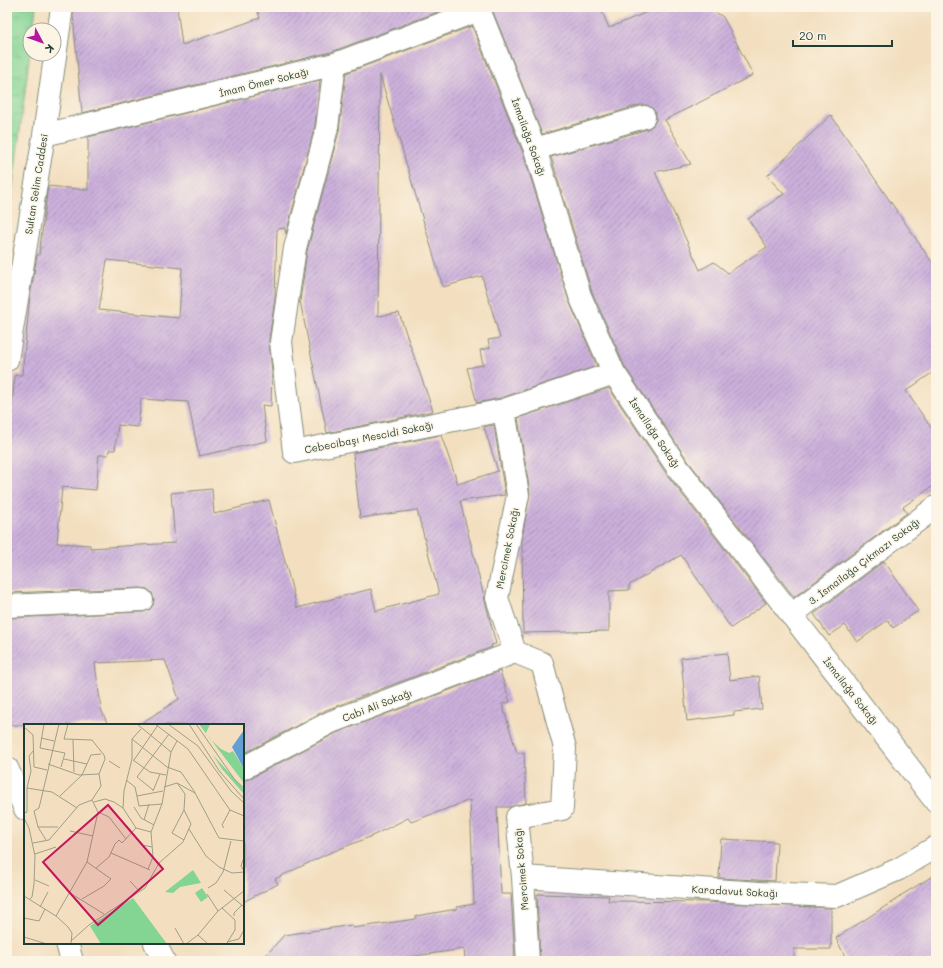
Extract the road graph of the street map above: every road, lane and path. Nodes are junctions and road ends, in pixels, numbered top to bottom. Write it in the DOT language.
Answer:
graph roads {
  1 [pos="62,7"];
  2 [pos="479,9"];
  3 [pos="335,64"];
  4 [pos="644,117"];
  5 [pos="44,136"];
  6 [pos="535,149"];
  7 [pos="7,360"];
  8 [pos="614,373"];
  9 [pos="504,410"];
  10 [pos="936,507"];
  11 [pos="142,600"];
  12 [pos="7,606"];
  13 [pos="791,615"];
  14 [pos="515,652"];
  15 [pos="244,767"];
  16 [pos="7,768"];
  17 [pos="936,802"];
  18 [pos="24,807"];
  19 [pos="936,846"];
  20 [pos="523,877"];
  21 [pos="67,944"];
  22 [pos="155,944"];
  23 [pos="72,961"];
  24 [pos="164,961"];
  25 [pos="528,961"];
  1 -- 5 [label="street, Sultan Selim Caddesi"];
  2 -- 3 [label="street, İmam Ömer Sokağı"];
  2 -- 6 [label="street, İsmailağa Sokağı"];
  3 -- 5 [label="street, İmam Ömer Sokağı"];
  3 -- 9 [label="street, Cebecibaşı Mescidi Sokağı"];
  4 -- 6 [label="street"];
  5 -- 7 [label="street, Sultan Selim Caddesi"];
  6 -- 8 [label="street, İsmailağa Sokağı"];
  8 -- 9 [label="street, Cebecibaşı Mescidi Sokağı"];
  8 -- 13 [label="street, İsmailağa Sokağı"];
  9 -- 14 [label="street, Mercimek Sokağı"];
  10 -- 13 [label="street, 3. İsmailağa Çıkmazı Sokağı"];
  11 -- 12 [label="street"];
  13 -- 17 [label="street, İsmailağa Sokağı"];
  14 -- 15 [label="street, Cabi Ali Sokağı"];
  14 -- 20 [label="street, Mercimek Sokağı"];
  16 -- 18 [label="street"];
  19 -- 20 [label="street, Karadavut Sokağı"];
  20 -- 25 [label="street, Mercimek Sokağı"];
  21 -- 23 [label="street"];
  22 -- 24 [label="street"];
}
